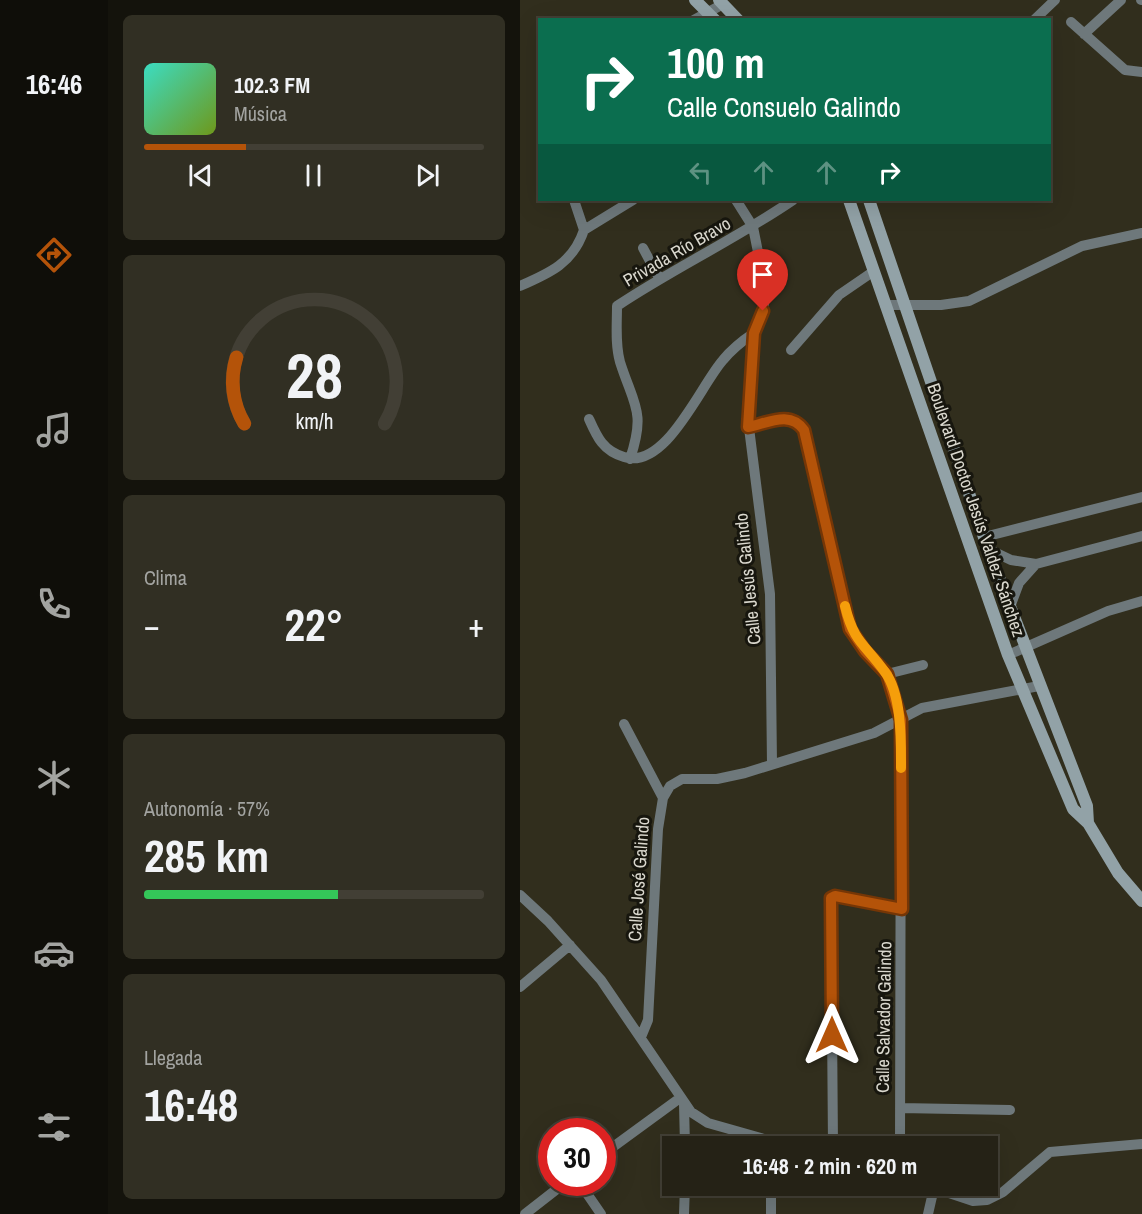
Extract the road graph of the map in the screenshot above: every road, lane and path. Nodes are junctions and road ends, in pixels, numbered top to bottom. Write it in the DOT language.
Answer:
graph roads {
  1 [pos="695,0"];
  2 [pos="1056,0"];
  3 [pos="1121,0"];
  4 [pos="721,2"];
  5 [pos="712,16"];
  6 [pos="736,18"];
  7 [pos="1036,18"];
  8 [pos="1071,22"];
  9 [pos="1084,34"];
  10 [pos="1141,72"];
  11 [pos="574,201"];
  12 [pos="631,201"];
  13 [pos="737,201"];
  14 [pos="792,201"];
  15 [pos="849,201"];
  16 [pos="869,201"];
  17 [pos="753,227"];
  18 [pos="584,230"];
  19 [pos="1141,233"];
  20 [pos="643,248"];
  21 [pos="874,271"];
  22 [pos="659,278"];
  23 [pos="520,286"];
  24 [pos="885,304"];
  25 [pos="904,304"];
  26 [pos="754,333"];
  27 [pos="791,350"];
  28 [pos="589,419"];
  29 [pos="748,427"];
  30 [pos="630,459"];
  31 [pos="1141,497"];
  32 [pos="1141,536"];
  33 [pos="986,543"];
  34 [pos="1036,564"];
  35 [pos="1141,601"];
  36 [pos="1010,607"];
  37 [pos="1025,649"];
  38 [pos="1008,655"];
  39 [pos="923,665"];
  40 [pos="887,674"];
  41 [pos="1039,686"];
  42 [pos="1022,691"];
  43 [pos="901,720"];
  44 [pos="624,724"];
  45 [pos="772,764"];
  46 [pos="663,798"];
  47 [pos="1088,823"];
  48 [pos="1140,897"];
  49 [pos="521,898"];
  50 [pos="902,909"];
  51 [pos="570,945"];
  52 [pos="520,987"];
  53 [pos="641,1038"];
  54 [pos="682,1101"];
  55 [pos="900,1108"];
  56 [pos="1009,1110"];
  57 [pos="684,1136"];
  58 [pos="748,1136"];
  59 [pos="833,1136"];
  60 [pos="900,1136"];
  61 [pos="1141,1144"];
  62 [pos="616,1146"];
  63 [pos="998,1195"];
  64 [pos="548,1196"];
  65 [pos="589,1196"];
  66 [pos="685,1196"];
  67 [pos="771,1196"];
  68 [pos="931,1196"];
  69 [pos="959,1196"];
  70 [pos="997,1196"];
  71 [pos="932,1212"];
  72 [pos="525,1214"];
  73 [pos="601,1214"];
  74 [pos="684,1214"];
  75 [pos="771,1214"];
  1 -- 5 [label="main road"];
  2 -- 7 [label="street"];
  3 -- 9 [label="street"];
  4 -- 5 [label="street"];
  4 -- 6 [label="main road"];
  8 -- 9 [label="street"];
  9 -- 10 [label="street"];
  11 -- 18 [label="street"];
  12 -- 18 [label="street"];
  13 -- 17 [label="street"];
  14 -- 17 [label="street, Privada Río Bravo"];
  15 -- 21 [label="main road, Boulevard Doctor Jesús Valdez Sánchez"];
  16 -- 25 [label="main road, Boulevard Doctor Jesús Valdez Sánchez"];
  17 -- 22 [label="street, Privada Río Bravo"];
  17 -- 26 [label="street, Calle Jesús Galindo"];
  18 -- 23 [label="street"];
  19 -- 25 [label="street"];
  20 -- 22 [label="street"];
  21 -- 24 [label="main road, Boulevard Doctor Jesús Valdez Sánchez"];
  21 -- 27 [label="street"];
  22 -- 30 [label="street, Privada Río Bravo"];
  24 -- 25 [label="street"];
  24 -- 38 [label="main road, Boulevard Doctor Jesús Valdez Sánchez"];
  25 -- 33 [label="main road, Boulevard Doctor Jesús Valdez Sánchez"];
  26 -- 29 [label="street, Calle Jesús Galindo"];
  26 -- 30 [label="street"];
  28 -- 30 [label="street"];
  29 -- 40 [label="street, Calle Salvador Galindo"];
  29 -- 45 [label="street, Calle Jesús Galindo"];
  31 -- 33 [label="street"];
  32 -- 34 [label="street"];
  33 -- 34 [label="street"];
  33 -- 36 [label="main road, Boulevard Doctor Jesús Valdez Sánchez"];
  34 -- 36 [label="street"];
  35 -- 37 [label="street"];
  36 -- 37 [label="main road, Boulevard Doctor Jesús Valdez Sánchez"];
  37 -- 38 [label="street"];
  37 -- 41 [label="main road, Boulevard Doctor Jesús Valdez Sánchez"];
  38 -- 42 [label="main road, Boulevard Doctor Jesús Valdez Sánchez"];
  39 -- 40 [label="street"];
  40 -- 43 [label="street, Calle Salvador Galindo"];
  41 -- 42 [label="street, Calle José Galindo"];
  41 -- 47 [label="main road, Boulevard Doctor Jesús Valdez Sánchez"];
  42 -- 43 [label="street, Calle José Galindo"];
  42 -- 47 [label="main road, Boulevard Doctor Jesús Valdez Sánchez"];
  43 -- 45 [label="street, Calle José Galindo"];
  43 -- 50 [label="street, Calle Salvador Galindo"];
  44 -- 46 [label="street"];
  45 -- 46 [label="street, Calle José Galindo"];
  46 -- 53 [label="street, Calle José Galindo"];
  47 -- 48 [label="main road, Boulevard Doctor Jesús Valdez Sánchez"];
  49 -- 51 [label="street"];
  50 -- 55 [label="street, Calle Salvador Galindo"];
  50 -- 59 [label="street"];
  51 -- 52 [label="street"];
  51 -- 53 [label="street"];
  53 -- 54 [label="street"];
  54 -- 57 [label="street"];
  54 -- 58 [label="street"];
  54 -- 62 [label="street"];
  55 -- 56 [label="street"];
  55 -- 60 [label="street, Calle Salvador Galindo"];
  61 -- 63 [label="street"];
  64 -- 72 [label="street"];
  65 -- 73 [label="street"];
  66 -- 74 [label="street"];
  67 -- 75 [label="street"];
  68 -- 71 [label="street"];
  69 -- 70 [label="street"];
}
